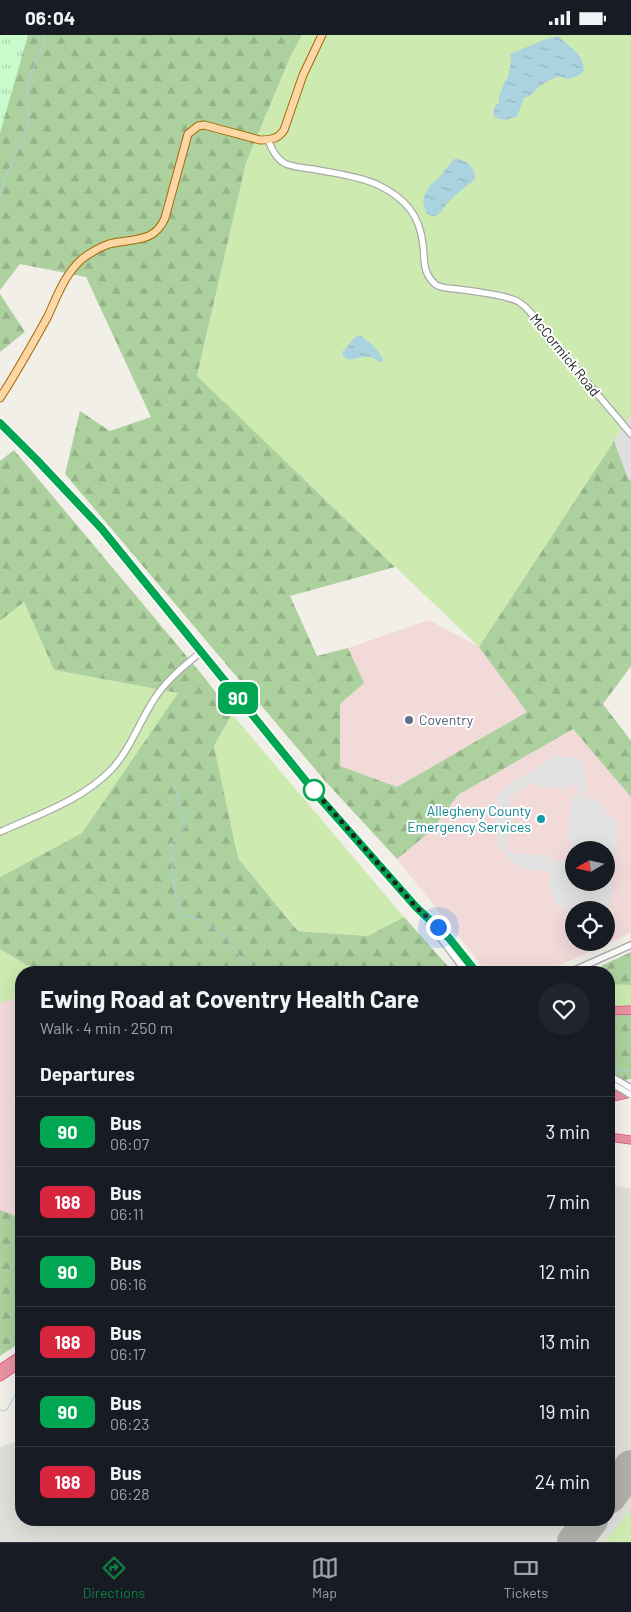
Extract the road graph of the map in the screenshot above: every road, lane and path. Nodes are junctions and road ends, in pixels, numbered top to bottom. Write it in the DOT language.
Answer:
graph roads {
  1 [pos="322,35"];
  2 [pos="268,140"];
  3 [pos="0,397"];
  4 [pos="0,423"];
  5 [pos="631,434"];
  6 [pos="201,652"];
  7 [pos="0,832"];
  8 [pos="416,907"];
  9 [pos="631,945"];
  10 [pos="462,966"];
  11 [pos="471,966"];
  12 [pos="584,966"];
  13 [pos="631,1010"];
  14 [pos="615,1011"];
  15 [pos="615,1078"];
  16 [pos="615,1085"];
  17 [pos="631,1087"];
  18 [pos="615,1090"];
  19 [pos="631,1094"];
  20 [pos="615,1097"];
  21 [pos="615,1138"];
  22 [pos="631,1139"];
  23 [pos="15,1359"];
  24 [pos="15,1367"];
  25 [pos="0,1369"];
  26 [pos="0,1377"];
  1 -- 2 [label="main road"];
  2 -- 3 [label="main road"];
  2 -- 5 [label="street, McCormick Road"];
  4 -- 6 [label="street"];
  6 -- 7 [label="street"];
  6 -- 8 [label="street"];
  8 -- 10 [label="street"];
  8 -- 11 [label="street"];
  9 -- 12 [label="street"];
  13 -- 14 [label="highway"];
  15 -- 17 [label="street, bridge"];
  16 -- 19 [label="street, bridge"];
  17 -- 18 [label="highway"];
  19 -- 20 [label="highway"];
  21 -- 22 [label="highway"];
  23 -- 25 [label="highway"];
  24 -- 26 [label="highway"];
}
